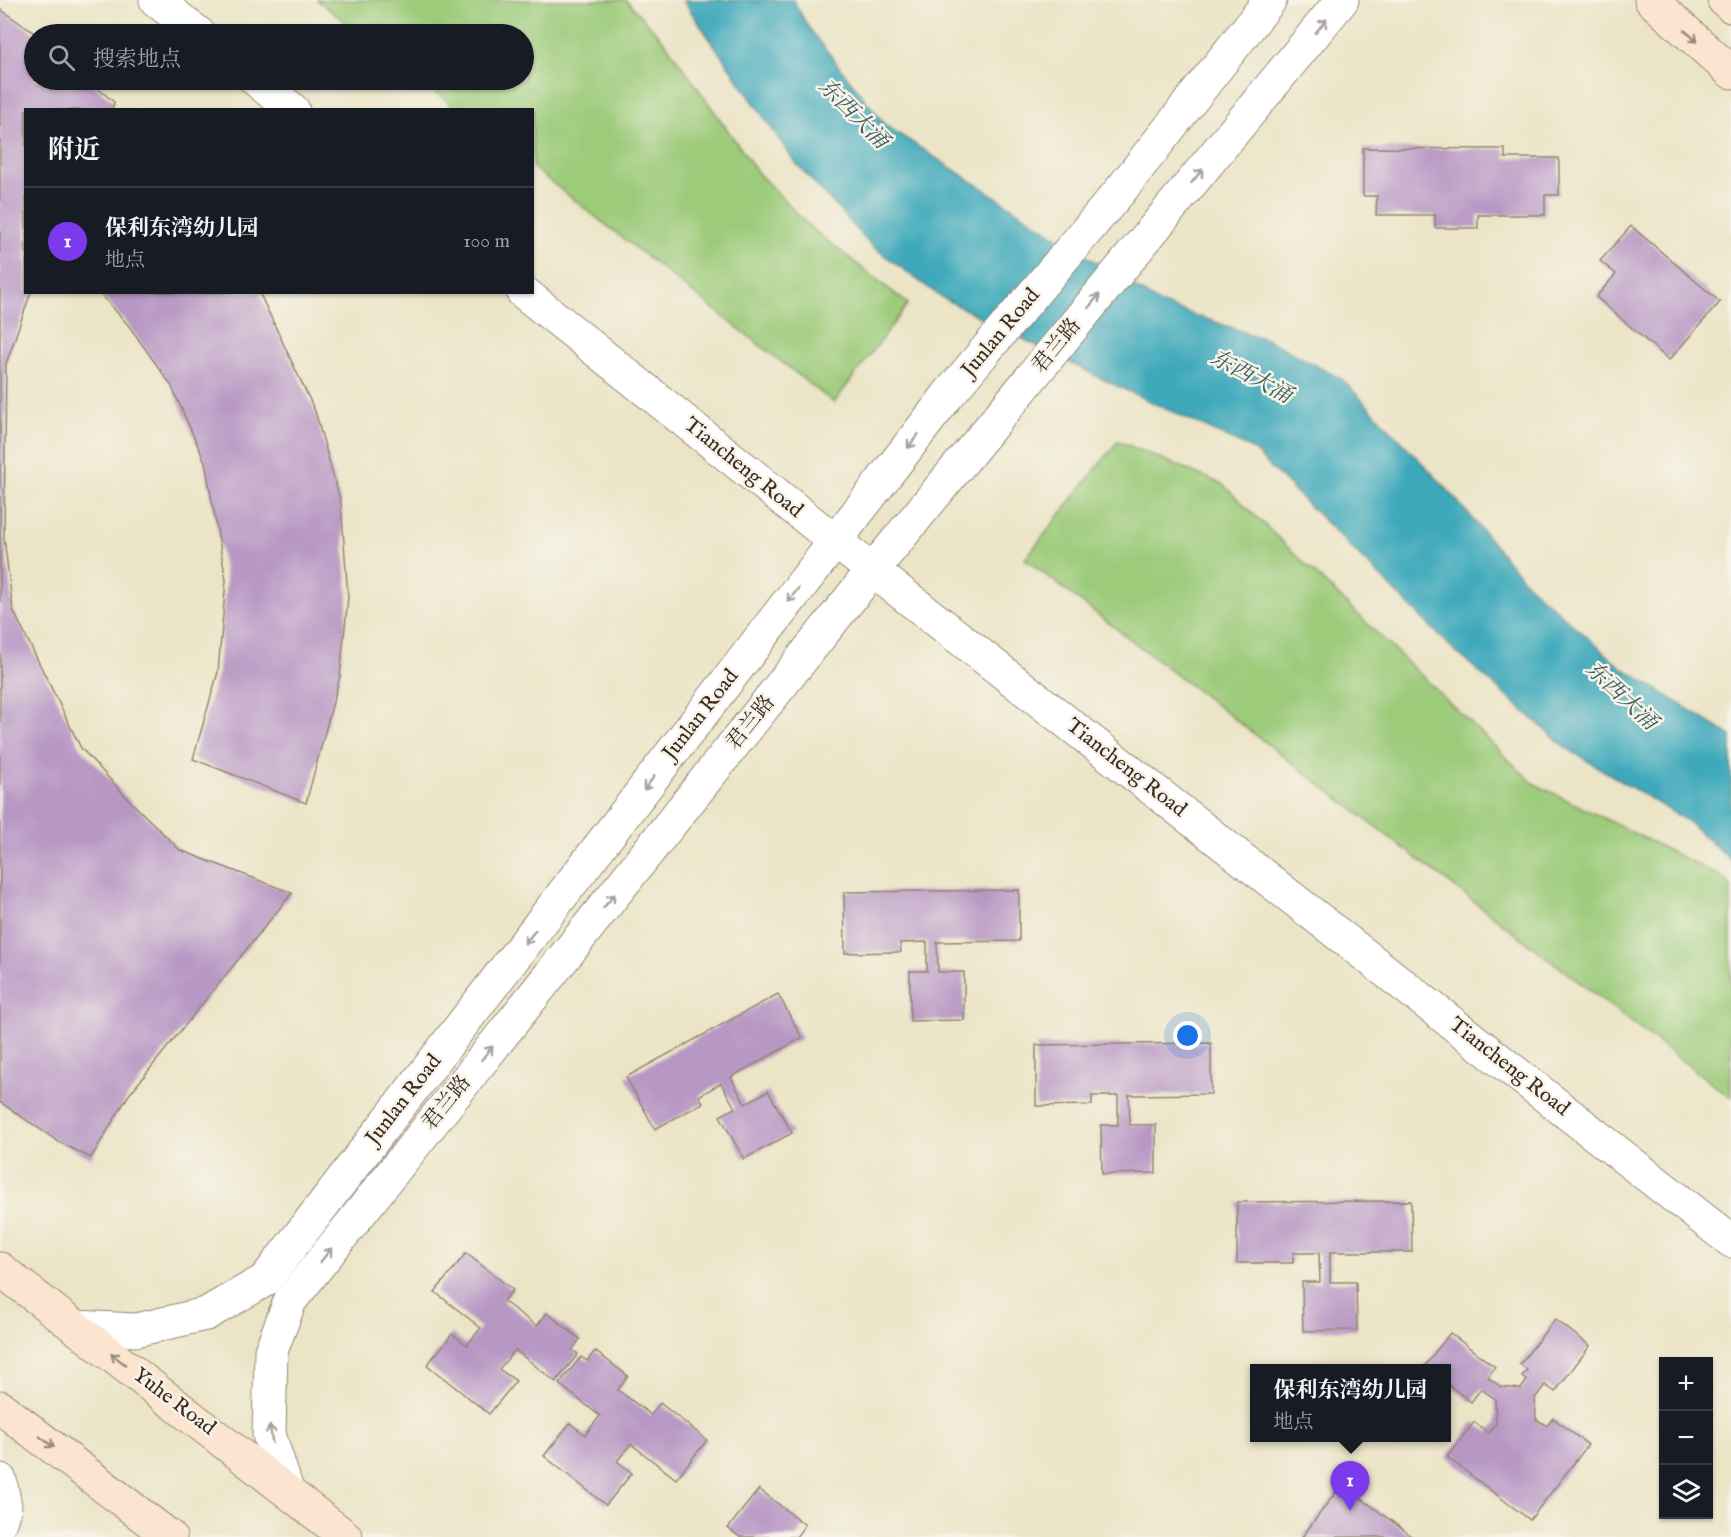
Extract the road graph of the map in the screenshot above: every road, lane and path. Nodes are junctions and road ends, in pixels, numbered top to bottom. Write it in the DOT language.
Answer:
graph roads {
  1 [pos="156,0"];
  2 [pos="1270,0"];
  3 [pos="1342,0"];
  4 [pos="1651,0"];
  5 [pos="1724,0"];
  6 [pos="1731,6"];
  7 [pos="186,24"];
  8 [pos="1731,72"];
  9 [pos="268,90"];
  10 [pos="291,108"];
  11 [pos="526,294"];
  12 [pos="835,541"];
  13 [pos="872,570"];
  14 [pos="1731,1241"];
  15 [pos="0,1269"];
  16 [pos="75,1327"];
  17 [pos="0,1407"];
  18 [pos="0,1480"];
  19 [pos="287,1490"];
  20 [pos="0,1522"];
  21 [pos="170,1537"];
  22 [pos="346,1537"];
  1 -- 7 [label="street"];
  2 -- 12 [label="street, Junlan Road, one-way"];
  13 -- 3 [label="street, 君兰路, one-way"];
  4 -- 8 [label="main road, one-way"];
  5 -- 6 [label="main road"];
  9 -- 10 [label="street"];
  11 -- 12 [label="street, Tiancheng Road"];
  12 -- 13 [label="street, Tiancheng Road"];
  12 -- 16 [label="street, Junlan Road, one-way"];
  13 -- 14 [label="street, Tiancheng Road"];
  19 -- 13 [label="street, 君兰路, one-way"];
  15 -- 16 [label="main road, Yuhe Road"];
  19 -- 16 [label="main road, Yuhe Road, one-way"];
  17 -- 21 [label="main road, one-way"];
  18 -- 20 [label="street"];
  19 -- 22 [label="main road, Yuhe Road"];
}
